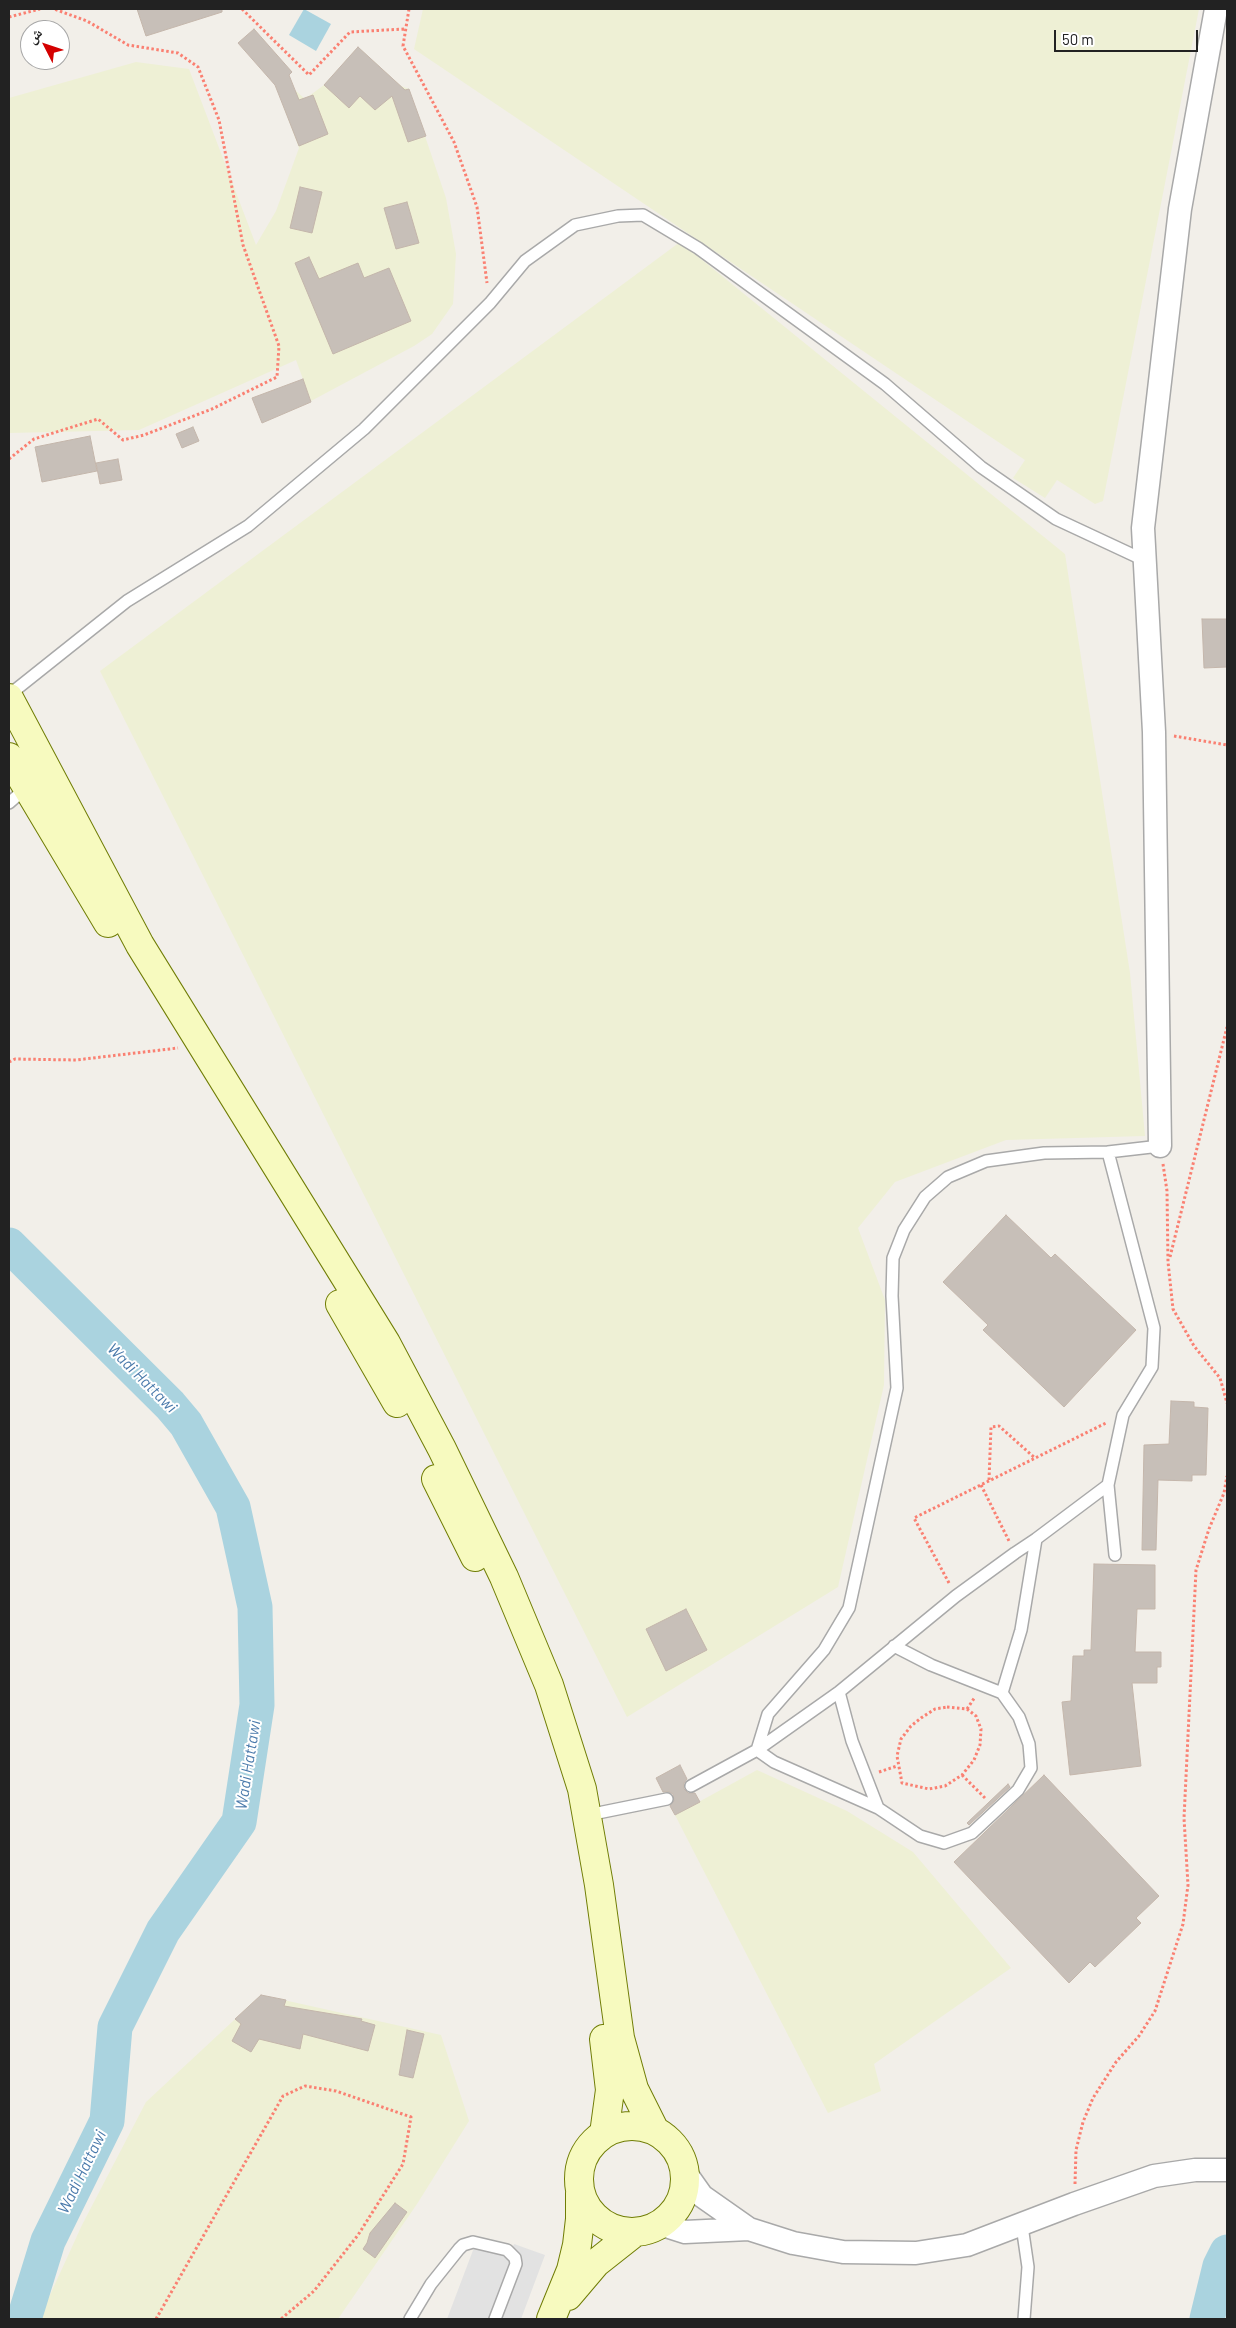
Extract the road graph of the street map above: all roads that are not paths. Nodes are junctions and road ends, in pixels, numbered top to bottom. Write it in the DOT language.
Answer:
graph roads {
  1 [pos="1216,9"];
  2 [pos="1146,561"];
  3 [pos="9,696"];
  4 [pos="9,757"];
  5 [pos="17,796"];
  6 [pos="1160,1146"];
  7 [pos="1108,1152"];
  8 [pos="1108,1485"];
  9 [pos="1036,1539"];
  10 [pos="1115,1555"];
  11 [pos="894,1646"];
  12 [pos="839,1692"];
  13 [pos="1002,1693"];
  14 [pos="757,1750"];
  15 [pos="691,1786"];
  16 [pos="666,1799"];
  17 [pos="878,1808"];
  18 [pos="588,1815"];
  19 [pos="655,2130"];
  20 [pos="604,2134"];
  21 [pos="1226,2170"];
  22 [pos="685,2172"];
  23 [pos="580,2193"];
  24 [pos="660,2224"];
  25 [pos="1022,2226"];
  26 [pos="749,2229"];
  27 [pos="634,2233"];
  28 [pos="553,2316"];
  29 [pos="410,2319"];
  30 [pos="495,2319"];
  31 [pos="1024,2319"];
  1 -- 2 [label="street"];
  2 -- 3 [label="lane"];
  2 -- 6 [label="street"];
  3 -- 18 [label="main road"];
  4 -- 5 [label="main road"];
  5 -- 20 [label="main road"];
  6 -- 7 [label="lane"];
  7 -- 8 [label="lane"];
  7 -- 14 [label="lane"];
  8 -- 9 [label="lane"];
  8 -- 10 [label="lane"];
  9 -- 11 [label="lane"];
  9 -- 13 [label="lane"];
  11 -- 12 [label="lane"];
  11 -- 13 [label="lane"];
  12 -- 14 [label="lane"];
  12 -- 17 [label="lane"];
  13 -- 17 [label="lane"];
  14 -- 15 [label="lane"];
  14 -- 17 [label="lane"];
  16 -- 18 [label="lane"];
  18 -- 19 [label="main road"];
  19 -- 20 [label="main road"];
  19 -- 22 [label="main road"];
  20 -- 23 [label="main road"];
  21 -- 25 [label="street"];
  22 -- 24 [label="main road"];
  22 -- 26 [label="street"];
  23 -- 27 [label="main road"];
  23 -- 28 [label="main road"];
  24 -- 26 [label="street"];
  24 -- 27 [label="main road"];
  25 -- 26 [label="street"];
  25 -- 31 [label="lane"];
  27 -- 28 [label="main road"];
  29 -- 30 [label="lane"];
}
